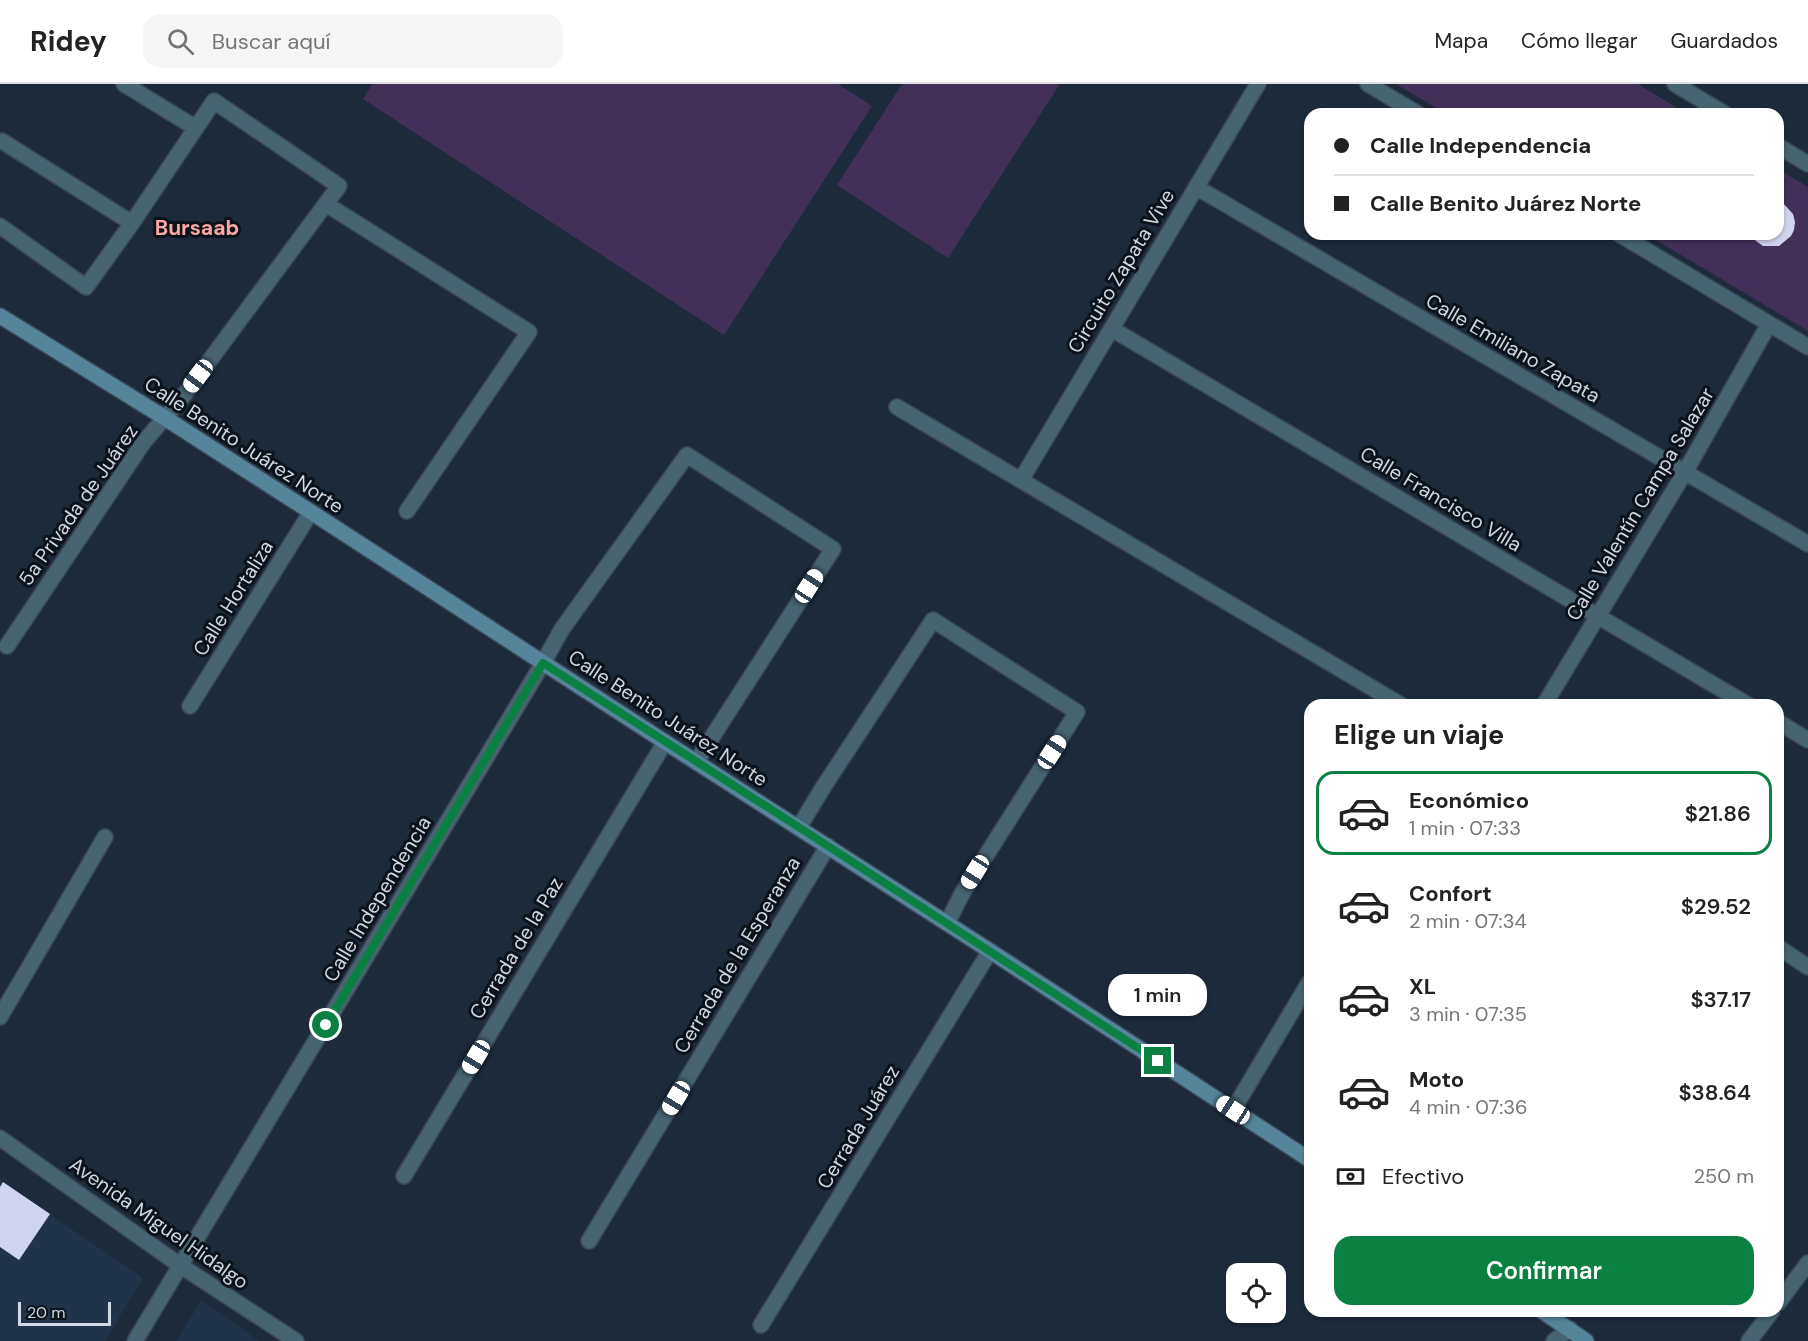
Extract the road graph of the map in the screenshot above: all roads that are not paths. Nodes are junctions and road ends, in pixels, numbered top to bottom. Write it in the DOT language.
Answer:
graph roads {
  1 [pos="124,84"];
  2 [pos="1258,84"];
  3 [pos="1368,84"];
  4 [pos="1675,84"];
  5 [pos="1408,108"];
  6 [pos="1715,108"];
  7 [pos="196,128"];
  8 [pos="2,141"];
  9 [pos="1784,150"];
  10 [pos="1808,164"];
  11 [pos="1196,187"];
  12 [pos="326,204"];
  13 [pos="132,223"];
  14 [pos="0,226"];
  15 [pos="1629,240"];
  16 [pos="0,316"];
  17 [pos="1769,324"];
  18 [pos="1112,329"];
  19 [pos="1808,347"];
  20 [pos="897,407"];
  21 [pos="165,418"];
  22 [pos="1685,472"];
  23 [pos="1021,480"];
  24 [pos="407,511"];
  25 [pos="311,512"];
  26 [pos="1808,544"];
  27 [pos="1598,616"];
  28 [pos="7,646"];
  29 [pos="543,663"];
  30 [pos="1391,699"];
  31 [pos="1548,699"];
  32 [pos="1738,699"];
  33 [pos="190,706"];
  34 [pos="1784,726"];
  35 [pos="1808,740"];
  36 [pos="665,742"];
  37 [pos="696,762"];
  38 [pos="799,828"];
  39 [pos="105,837"];
  40 [pos="828,846"];
  41 [pos="947,923"];
  42 [pos="990,951"];
  43 [pos="1784,951"];
  44 [pos="1808,968"];
  45 [pos="1304,991"];
  46 [pos="0,1017"];
  47 [pos="1233,1110"];
  48 [pos="0,1138"];
  49 [pos="1304,1156"];
  50 [pos="404,1176"];
  51 [pos="589,1241"];
  52 [pos="1808,1263"];
  53 [pos="181,1266"];
  54 [pos="1784,1295"];
  55 [pos="1551,1317"];
  56 [pos="1767,1317"];
  57 [pos="761,1325"];
  58 [pos="1570,1329"];
  59 [pos="135,1341"];
  60 [pos="296,1341"];
  61 [pos="1554,1341"];
  62 [pos="1586,1341"];
  63 [pos="1749,1341"];
  1 -- 7 [label="street"];
  2 -- 11 [label="street, Circuito Zapata Vive"];
  3 -- 5 [label="street"];
  4 -- 6 [label="street"];
  7 -- 12 [label="street"];
  7 -- 13 [label="street"];
  8 -- 13 [label="street"];
  9 -- 10 [label="street"];
  11 -- 18 [label="street, Circuito Zapata Vive"];
  11 -- 22 [label="street, Calle Emiliano Zapata"];
  12 -- 21 [label="street, 5a Privada de Juárez"];
  12 -- 24 [label="street"];
  13 -- 14 [label="street"];
  15 -- 17 [label="street"];
  16 -- 21 [label="street, Calle Benito Juárez Norte"];
  17 -- 19 [label="street"];
  17 -- 22 [label="street, Calle Valentín Campa Salazar"];
  18 -- 23 [label="street, Circuito Zapata Vive"];
  18 -- 27 [label="street, Calle Francisco Villa"];
  20 -- 23 [label="street"];
  21 -- 25 [label="street, Calle Benito Juárez Norte"];
  21 -- 28 [label="street, 5a Privada de Juárez"];
  22 -- 26 [label="street, Calle Emiliano Zapata"];
  22 -- 27 [label="street, Calle Valentín Campa Salazar"];
  23 -- 30 [label="street"];
  25 -- 29 [label="street, Calle Benito Juárez Norte"];
  25 -- 33 [label="street, Calle Hortaliza"];
  27 -- 31 [label="street, Calle Valentín Campa Salazar"];
  27 -- 32 [label="street, Calle Francisco Villa"];
  29 -- 36 [label="street, Calle Benito Juárez Norte"];
  29 -- 37 [label="street, Calle Independencia"];
  29 -- 53 [label="street, Calle Independencia"];
  34 -- 35 [label="street"];
  36 -- 37 [label="street, Calle Benito Juárez Norte"];
  36 -- 50 [label="street, Cerrada de la Paz"];
  37 -- 38 [label="street, Calle Benito Juárez Norte"];
  38 -- 40 [label="street, Calle Benito Juárez Norte"];
  38 -- 41 [label="street"];
  39 -- 46 [label="street"];
  40 -- 41 [label="street, Calle Benito Juárez Norte"];
  40 -- 51 [label="street, Cerrada de la Esperanza"];
  41 -- 42 [label="street, Calle Benito Juárez Norte"];
  42 -- 47 [label="street, Calle Benito Juárez Norte"];
  42 -- 57 [label="street, Cerrada Juárez"];
  43 -- 44 [label="street"];
  45 -- 47 [label="street"];
  47 -- 49 [label="street, Calle Benito Juárez Norte"];
  48 -- 53 [label="street, Avenida Miguel Hidalgo"];
  52 -- 54 [label="street"];
  53 -- 59 [label="street, Calle Independencia"];
  53 -- 60 [label="street, Avenida Miguel Hidalgo"];
  55 -- 58 [label="street"];
  56 -- 63 [label="street"];
  58 -- 61 [label="street"];
  58 -- 62 [label="street"];
}
